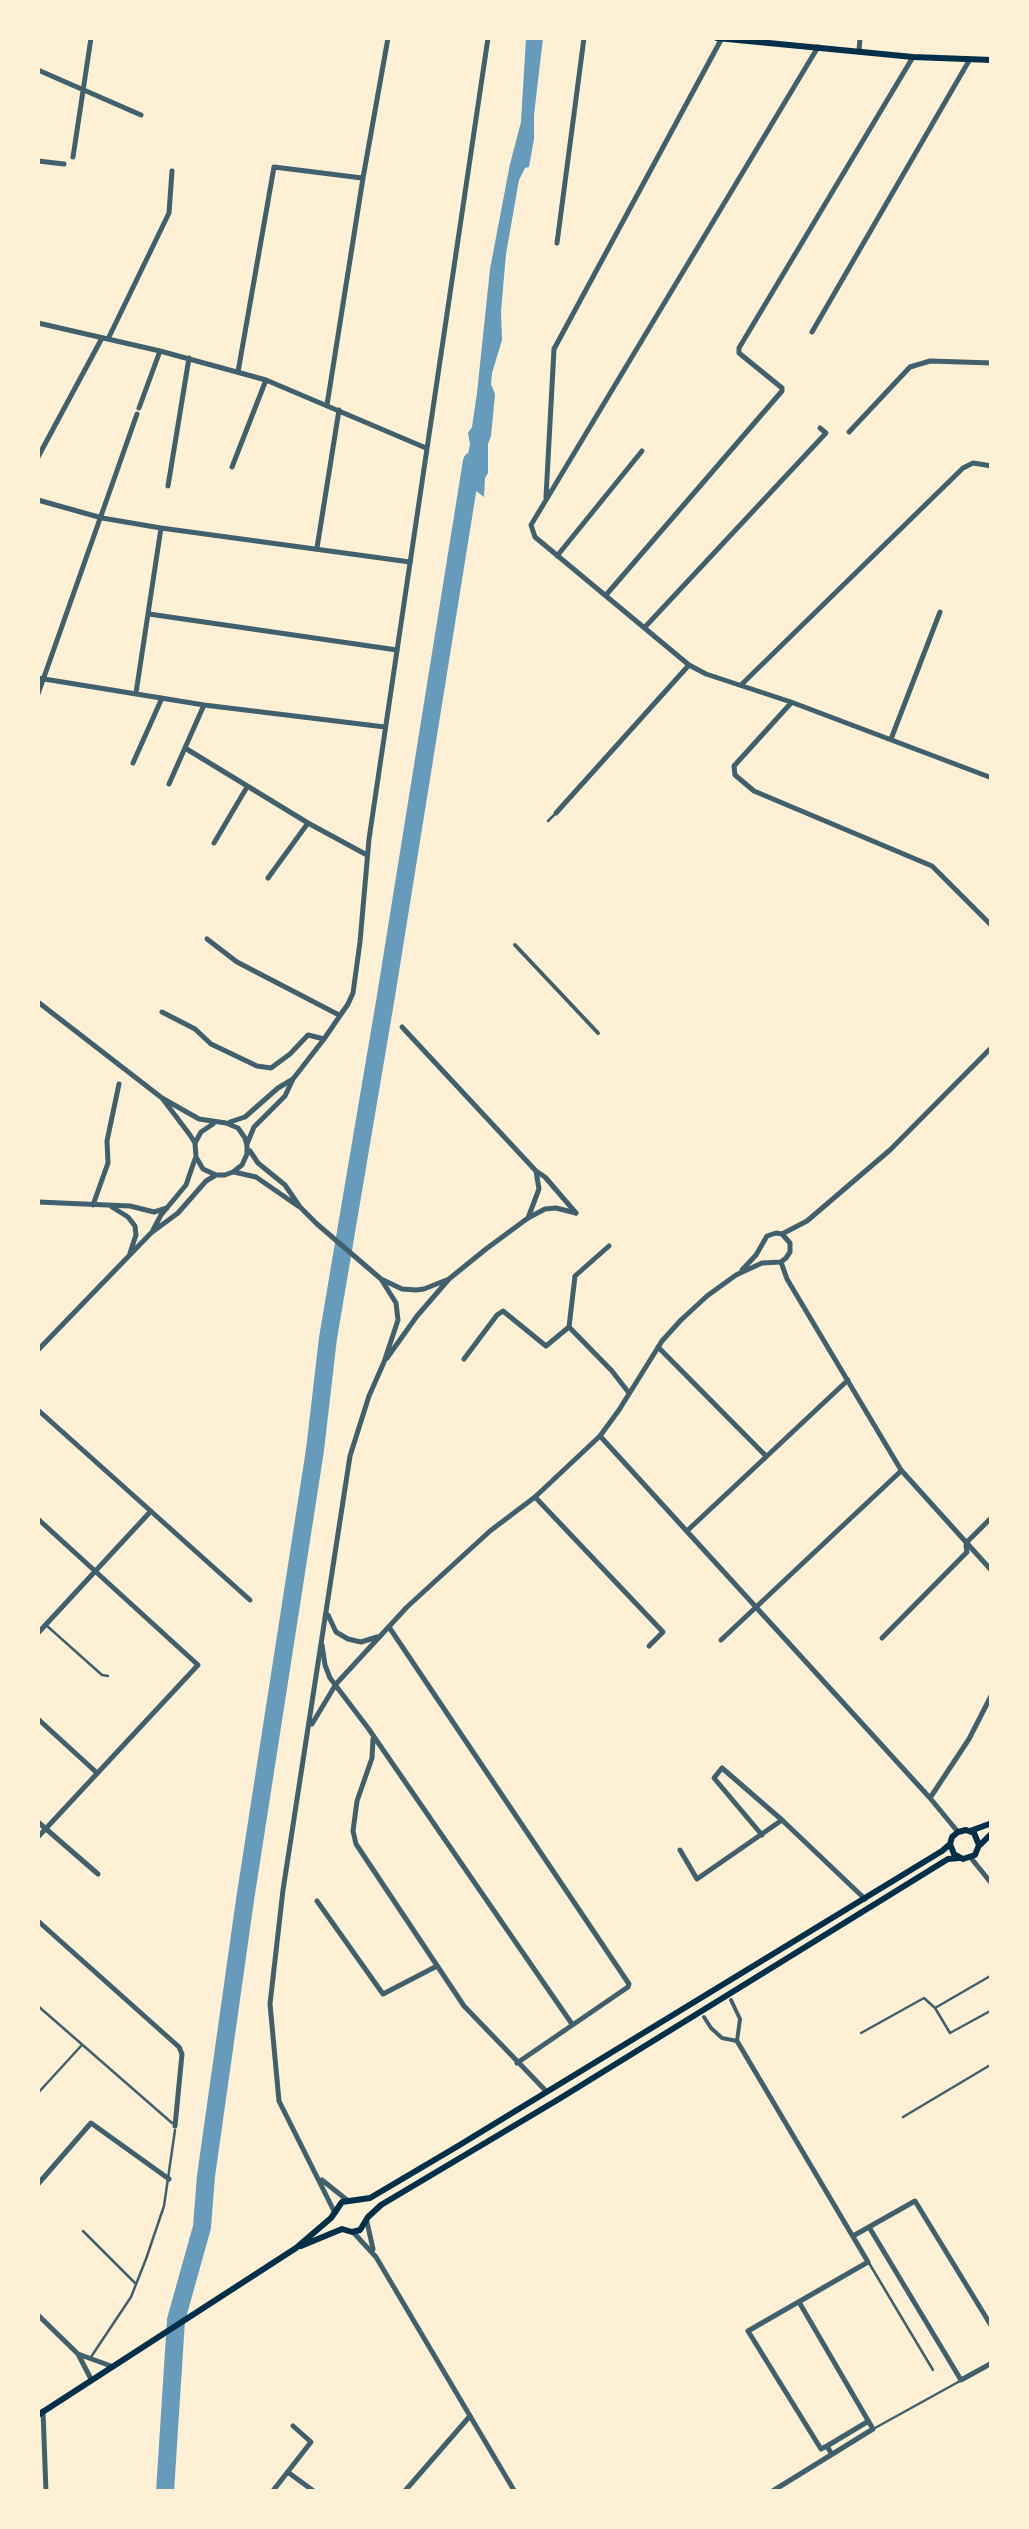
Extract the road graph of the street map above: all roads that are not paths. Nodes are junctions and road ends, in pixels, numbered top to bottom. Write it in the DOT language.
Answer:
graph roads {
  1 [pos="91,38"];
  2 [pos="388,38"];
  3 [pos="488,38"];
  4 [pos="584,38"];
  5 [pos="719,38"];
  6 [pos="860,38"];
  7 [pos="818,47"];
  8 [pos="859,51"];
  9 [pos="913,56"];
  10 [pos="970,59"];
  11 [pos="992,60"];
  12 [pos="38,70"];
  13 [pos="83,89"];
  14 [pos="141,115"];
  15 [pos="74,157"];
  16 [pos="38,161"];
  17 [pos="64,164"];
  18 [pos="172,171"];
  19 [pos="363,178"];
  20 [pos="557,244"];
  21 [pos="38,323"];
  22 [pos="812,332"];
  23 [pos="105,338"];
  24 [pos="160,351"];
  25 [pos="189,358"];
  26 [pos="992,364"];
  27 [pos="238,372"];
  28 [pos="266,380"];
  29 [pos="327,404"];
  30 [pos="339,410"];
  31 [pos="820,428"];
  32 [pos="849,432"];
  33 [pos="426,448"];
  34 [pos="642,451"];
  35 [pos="38,457"];
  36 [pos="992,466"];
  37 [pos="232,467"];
  38 [pos="168,486"];
  39 [pos="546,498"];
  40 [pos="38,500"];
  41 [pos="102,518"];
  42 [pos="161,528"];
  43 [pos="317,548"];
  44 [pos="557,556"];
  45 [pos="410,562"];
  46 [pos="606,595"];
  47 [pos="940,612"];
  48 [pos="149,614"];
  49 [pos="645,627"];
  50 [pos="397,650"];
  51 [pos="689,665"];
  52 [pos="40,679"];
  53 [pos="741,685"];
  54 [pos="38,694"];
  55 [pos="136,695"];
  56 [pos="162,698"];
  57 [pos="791,702"];
  58 [pos="204,705"];
  59 [pos="385,728"];
  60 [pos="892,739"];
  61 [pos="185,748"];
  62 [pos="133,764"];
  63 [pos="992,778"];
  64 [pos="169,784"];
  65 [pos="247,787"];
  66 [pos="556,812"];
  67 [pos="548,821"];
  68 [pos="308,823"];
  69 [pos="214,843"];
  70 [pos="368,855"];
  71 [pos="268,878"];
  72 [pos="992,926"];
  73 [pos="207,939"];
  74 [pos="515,945"];
  75 [pos="38,1002"];
  76 [pos="162,1012"];
  77 [pos="339,1016"];
  78 [pos="402,1026"];
  79 [pos="598,1033"];
  80 [pos="324,1039"];
  81 [pos="992,1048"];
  82 [pos="293,1079"];
  83 [pos="119,1084"];
  84 [pos="162,1098"];
  85 [pos="216,1123"];
  86 [pos="226,1123"];
  87 [pos="195,1143"];
  88 [pos="247,1146"];
  89 [pos="196,1157"];
  90 [pos="234,1172"];
  91 [pos="536,1172"];
  92 [pos="216,1175"];
  93 [pos="38,1202"];
  94 [pos="93,1205"];
  95 [pos="109,1206"];
  96 [pos="300,1207"];
  97 [pos="167,1208"];
  98 [pos="528,1218"];
  99 [pos="807,1221"];
  100 [pos="151,1233"];
  101 [pos="782,1234"];
  102 [pos="608,1246"];
  103 [pos="761,1246"];
  104 [pos="790,1246"];
  105 [pos="130,1255"];
  106 [pos="772,1262"];
  107 [pos="781,1262"];
  108 [pos="736,1276"];
  109 [pos="380,1279"];
  110 [pos="449,1279"];
  111 [pos="568,1327"];
  112 [pos="658,1347"];
  113 [pos="38,1350"];
  114 [pos="464,1359"];
  115 [pos="384,1362"];
  116 [pos="848,1380"];
  117 [pos="630,1394"];
  118 [pos="38,1410"];
  119 [pos="600,1436"];
  120 [pos="766,1456"];
  121 [pos="901,1470"];
  122 [pos="535,1497"];
  123 [pos="151,1511"];
  124 [pos="992,1518"];
  125 [pos="38,1519"];
  126 [pos="688,1530"];
  127 [pos="966,1543"];
  128 [pos="94,1571"];
  129 [pos="992,1572"];
  130 [pos="250,1600"];
  131 [pos="756,1606"];
  132 [pos="327,1612"];
  133 [pos="45,1624"];
  134 [pos="389,1627"];
  135 [pos="38,1633"];
  136 [pos="382,1635"];
  137 [pos="882,1638"];
  138 [pos="721,1640"];
  139 [pos="322,1645"];
  140 [pos="649,1646"];
  141 [pos="108,1676"];
  142 [pos="336,1684"];
  143 [pos="992,1694"];
  144 [pos="38,1720"];
  145 [pos="368,1728"];
  146 [pos="308,1731"];
  147 [pos="96,1772"];
  148 [pos="930,1798"];
  149 [pos="782,1820"];
  150 [pos="38,1822"];
  151 [pos="992,1823"];
  152 [pos="46,1829"];
  153 [pos="970,1831"];
  154 [pos="958,1832"];
  155 [pos="992,1834"];
  156 [pos="762,1835"];
  157 [pos="38,1837"];
  158 [pos="950,1844"];
  159 [pos="979,1846"];
  160 [pos="680,1850"];
  161 [pos="959,1858"];
  162 [pos="970,1858"];
  163 [pos="98,1874"];
  164 [pos="992,1884"];
  165 [pos="865,1899"];
  166 [pos="317,1901"];
  167 [pos="38,1921"];
  168 [pos="437,1966"];
  169 [pos="992,1975"];
  170 [pos="730,2000"];
  171 [pos="38,2006"];
  172 [pos="935,2008"];
  173 [pos="992,2010"];
  174 [pos="704,2017"];
  175 [pos="572,2025"];
  176 [pos="860,2033"];
  177 [pos="737,2041"];
  178 [pos="82,2046"];
  179 [pos="518,2063"];
  180 [pos="992,2064"];
  181 [pos="546,2091"];
  182 [pos="38,2092"];
  183 [pos="902,2116"];
  184 [pos="175,2126"];
  185 [pos="318,2176"];
  186 [pos="169,2179"];
  187 [pos="38,2184"];
  188 [pos="347,2200"];
  189 [pos="358,2201"];
  190 [pos="335,2213"];
  191 [pos="368,2220"];
  192 [pos="869,2227"];
  193 [pos="342,2230"];
  194 [pos="83,2231"];
  195 [pos="352,2232"];
  196 [pos="853,2236"];
  197 [pos="296,2248"];
  198 [pos="376,2257"];
  199 [pos="868,2262"];
  200 [pos="136,2284"];
  201 [pos="799,2302"];
  202 [pos="38,2315"];
  203 [pos="992,2327"];
  204 [pos="78,2354"];
  205 [pos="91,2358"];
  206 [pos="992,2363"];
  207 [pos="111,2366"];
  208 [pos="934,2370"];
  209 [pos="91,2379"];
  210 [pos="961,2380"];
  211 [pos="40,2413"];
  212 [pos="470,2416"];
  213 [pos="869,2422"];
  214 [pos="293,2426"];
  215 [pos="873,2429"];
  216 [pos="829,2449"];
  217 [pos="288,2472"];
  218 [pos="785,2489"];
  219 [pos="46,2492"];
  220 [pos="272,2492"];
  221 [pos="315,2492"];
  222 [pos="404,2492"];
  223 [pos="516,2492"];
  224 [pos="771,2492"];
  1 -- 13 [label="street"];
  2 -- 19 [label="street"];
  3 -- 33 [label="street"];
  4 -- 20 [label="street"];
  5 -- 7 [label="main road"];
  5 -- 39 [label="street"];
  6 -- 8 [label="street"];
  7 -- 8 [label="main road"];
  7 -- 39 [label="street"];
  8 -- 9 [label="main road"];
  9 -- 10 [label="main road"];
  9 -- 46 [label="street"];
  10 -- 11 [label="main road"];
  10 -- 22 [label="street"];
  12 -- 13 [label="street"];
  13 -- 14 [label="street"];
  13 -- 15 [label="street"];
  16 -- 17 [label="street"];
  18 -- 23 [label="street"];
  19 -- 27 [label="street"];
  19 -- 29 [label="street"];
  21 -- 23 [label="street"];
  23 -- 24 [label="street"];
  23 -- 35 [label="street"];
  24 -- 25 [label="street"];
  24 -- 41 [label="street"];
  25 -- 27 [label="street"];
  25 -- 38 [label="street"];
  26 -- 32 [label="street"];
  27 -- 28 [label="street"];
  28 -- 29 [label="street"];
  28 -- 37 [label="street"];
  29 -- 30 [label="street"];
  30 -- 33 [label="street"];
  30 -- 43 [label="street"];
  31 -- 49 [label="street"];
  33 -- 45 [label="street"];
  34 -- 44 [label="street"];
  36 -- 53 [label="street"];
  39 -- 44 [label="street"];
  40 -- 41 [label="street"];
  41 -- 42 [label="street"];
  41 -- 52 [label="street"];
  42 -- 43 [label="street"];
  42 -- 48 [label="street"];
  43 -- 45 [label="street"];
  44 -- 46 [label="street"];
  45 -- 50 [label="street"];
  46 -- 49 [label="street"];
  47 -- 60 [label="street"];
  48 -- 50 [label="street"];
  48 -- 55 [label="street"];
  49 -- 51 [label="street"];
  50 -- 59 [label="street"];
  51 -- 53 [label="street"];
  51 -- 66 [label="street"];
  52 -- 54 [label="street"];
  52 -- 55 [label="street"];
  53 -- 57 [label="street"];
  55 -- 56 [label="street"];
  56 -- 58 [label="street"];
  56 -- 62 [label="street"];
  57 -- 60 [label="street"];
  57 -- 72 [label="street"];
  58 -- 59 [label="street"];
  58 -- 61 [label="street"];
  59 -- 70 [label="street"];
  60 -- 63 [label="street"];
  61 -- 64 [label="street"];
  61 -- 65 [label="street"];
  65 -- 68 [label="street"];
  65 -- 69 [label="street"];
  66 -- 67 [label="lane"];
  68 -- 70 [label="street"];
  68 -- 71 [label="street"];
  70 -- 77 [label="street"];
  73 -- 77 [label="street"];
  74 -- 79 [label="street"];
  75 -- 84 [label="street"];
  76 -- 80 [label="street"];
  77 -- 80 [label="street"];
  78 -- 91 [label="street"];
  80 -- 82 [label="street"];
  81 -- 99 [label="street"];
  82 -- 86 [label="street"];
  82 -- 88 [label="street"];
  83 -- 94 [label="street"];
  84 -- 85 [label="street"];
  84 -- 87 [label="street"];
  85 -- 86 [label="street"];
  85 -- 87 [label="street"];
  86 -- 88 [label="street"];
  87 -- 89 [label="street"];
  88 -- 90 [label="street"];
  88 -- 96 [label="street"];
  89 -- 92 [label="street"];
  89 -- 97 [label="street"];
  90 -- 92 [label="street"];
  90 -- 96 [label="street"];
  91 -- 98 [label="street"];
  91 -- 98 [label="street"];
  92 -- 100 [label="street"];
  93 -- 94 [label="street"];
  94 -- 95 [label="street"];
  95 -- 97 [label="street"];
  95 -- 105 [label="street"];
  96 -- 109 [label="street"];
  97 -- 100 [label="street"];
  98 -- 110 [label="street"];
  99 -- 101 [label="street"];
  99 -- 104 [label="street"];
  100 -- 105 [label="street"];
  101 -- 103 [label="street"];
  101 -- 104 [label="street"];
  102 -- 111 [label="street"];
  103 -- 106 [label="street"];
  103 -- 108 [label="street"];
  104 -- 107 [label="street"];
  105 -- 113 [label="street"];
  106 -- 107 [label="street"];
  106 -- 108 [label="street"];
  107 -- 116 [label="street"];
  108 -- 112 [label="street"];
  109 -- 110 [label="street"];
  109 -- 115 [label="street"];
  110 -- 115 [label="street"];
  111 -- 114 [label="street"];
  111 -- 117 [label="street"];
  112 -- 117 [label="street"];
  112 -- 120 [label="street"];
  115 -- 132 [label="street"];
  116 -- 120 [label="street"];
  116 -- 121 [label="street"];
  117 -- 119 [label="street"];
  118 -- 123 [label="street"];
  119 -- 122 [label="street"];
  119 -- 126 [label="street"];
  120 -- 126 [label="street"];
  121 -- 127 [label="street"];
  121 -- 131 [label="street"];
  122 -- 134 [label="street"];
  122 -- 140 [label="street"];
  123 -- 128 [label="street"];
  123 -- 130 [label="street"];
  124 -- 127 [label="street"];
  125 -- 128 [label="street"];
  126 -- 131 [label="street"];
  127 -- 129 [label="street"];
  127 -- 137 [label="street"];
  128 -- 133 [label="street"];
  128 -- 147 [label="street"];
  131 -- 138 [label="street"];
  131 -- 148 [label="street"];
  132 -- 136 [label="street"];
  132 -- 139 [label="street"];
  133 -- 135 [label="street"];
  133 -- 141 [label="lane"];
  134 -- 136 [label="street"];
  134 -- 175 [label="street"];
  136 -- 142 [label="street"];
  139 -- 142 [label="street"];
  139 -- 146 [label="street"];
  142 -- 145 [label="street"];
  142 -- 146 [label="street"];
  143 -- 148 [label="street"];
  144 -- 147 [label="street"];
  145 -- 168 [label="street"];
  145 -- 175 [label="street"];
  146 -- 185 [label="street"];
  147 -- 152 [label="street"];
  148 -- 154 [label="street"];
  149 -- 156 [label="street"];
  149 -- 156 [label="street"];
  149 -- 165 [label="street"];
  150 -- 152 [label="street"];
  151 -- 153 [label="main road"];
  152 -- 157 [label="street"];
  152 -- 163 [label="street"];
  153 -- 154 [label="main road"];
  153 -- 159 [label="main road"];
  154 -- 158 [label="main road"];
  155 -- 159 [label="main road"];
  156 -- 160 [label="street"];
  158 -- 161 [label="main road"];
  158 -- 165 [label="main road"];
  159 -- 162 [label="main road"];
  161 -- 162 [label="main road"];
  161 -- 191 [label="main road"];
  162 -- 164 [label="street"];
  165 -- 181 [label="main road"];
  166 -- 168 [label="street"];
  167 -- 184 [label="street"];
  168 -- 179 [label="street"];
  169 -- 172 [label="lane"];
  170 -- 177 [label="street"];
  171 -- 178 [label="lane"];
  172 -- 173 [label="lane"];
  172 -- 176 [label="lane"];
  174 -- 177 [label="street"];
  175 -- 179 [label="street"];
  177 -- 196 [label="street"];
  178 -- 182 [label="lane"];
  178 -- 184 [label="lane"];
  179 -- 181 [label="street"];
  180 -- 183 [label="lane"];
  181 -- 189 [label="main road"];
  184 -- 186 [label="lane"];
  185 -- 188 [label="street"];
  185 -- 190 [label="street"];
  186 -- 187 [label="street"];
  186 -- 200 [label="lane"];
  188 -- 189 [label="main road"];
  188 -- 190 [label="main road"];
  189 -- 191 [label="main road"];
  190 -- 193 [label="main road"];
  190 -- 197 [label="main road"];
  191 -- 195 [label="main road"];
  191 -- 198 [label="street"];
  192 -- 196 [label="street"];
  192 -- 203 [label="street"];
  192 -- 210 [label="street"];
  193 -- 195 [label="main road"];
  193 -- 197 [label="main road"];
  194 -- 200 [label="lane"];
  195 -- 198 [label="street"];
  196 -- 199 [label="street"];
  197 -- 207 [label="main road"];
  198 -- 212 [label="street"];
  199 -- 201 [label="street"];
  199 -- 208 [label="lane"];
  200 -- 205 [label="lane"];
  201 -- 213 [label="street"];
  201 -- 216 [label="street"];
  202 -- 204 [label="street"];
  204 -- 205 [label="street"];
  204 -- 209 [label="street"];
  205 -- 207 [label="street"];
  206 -- 210 [label="street"];
  207 -- 209 [label="main road"];
  209 -- 211 [label="main road"];
  210 -- 215 [label="lane"];
  211 -- 219 [label="street"];
  212 -- 222 [label="street"];
  212 -- 223 [label="street"];
  213 -- 215 [label="street"];
  213 -- 216 [label="street"];
  214 -- 217 [label="street"];
  215 -- 216 [label="street"];
  216 -- 218 [label="street"];
  217 -- 220 [label="street"];
  217 -- 221 [label="street"];
  218 -- 224 [label="street"];
}
